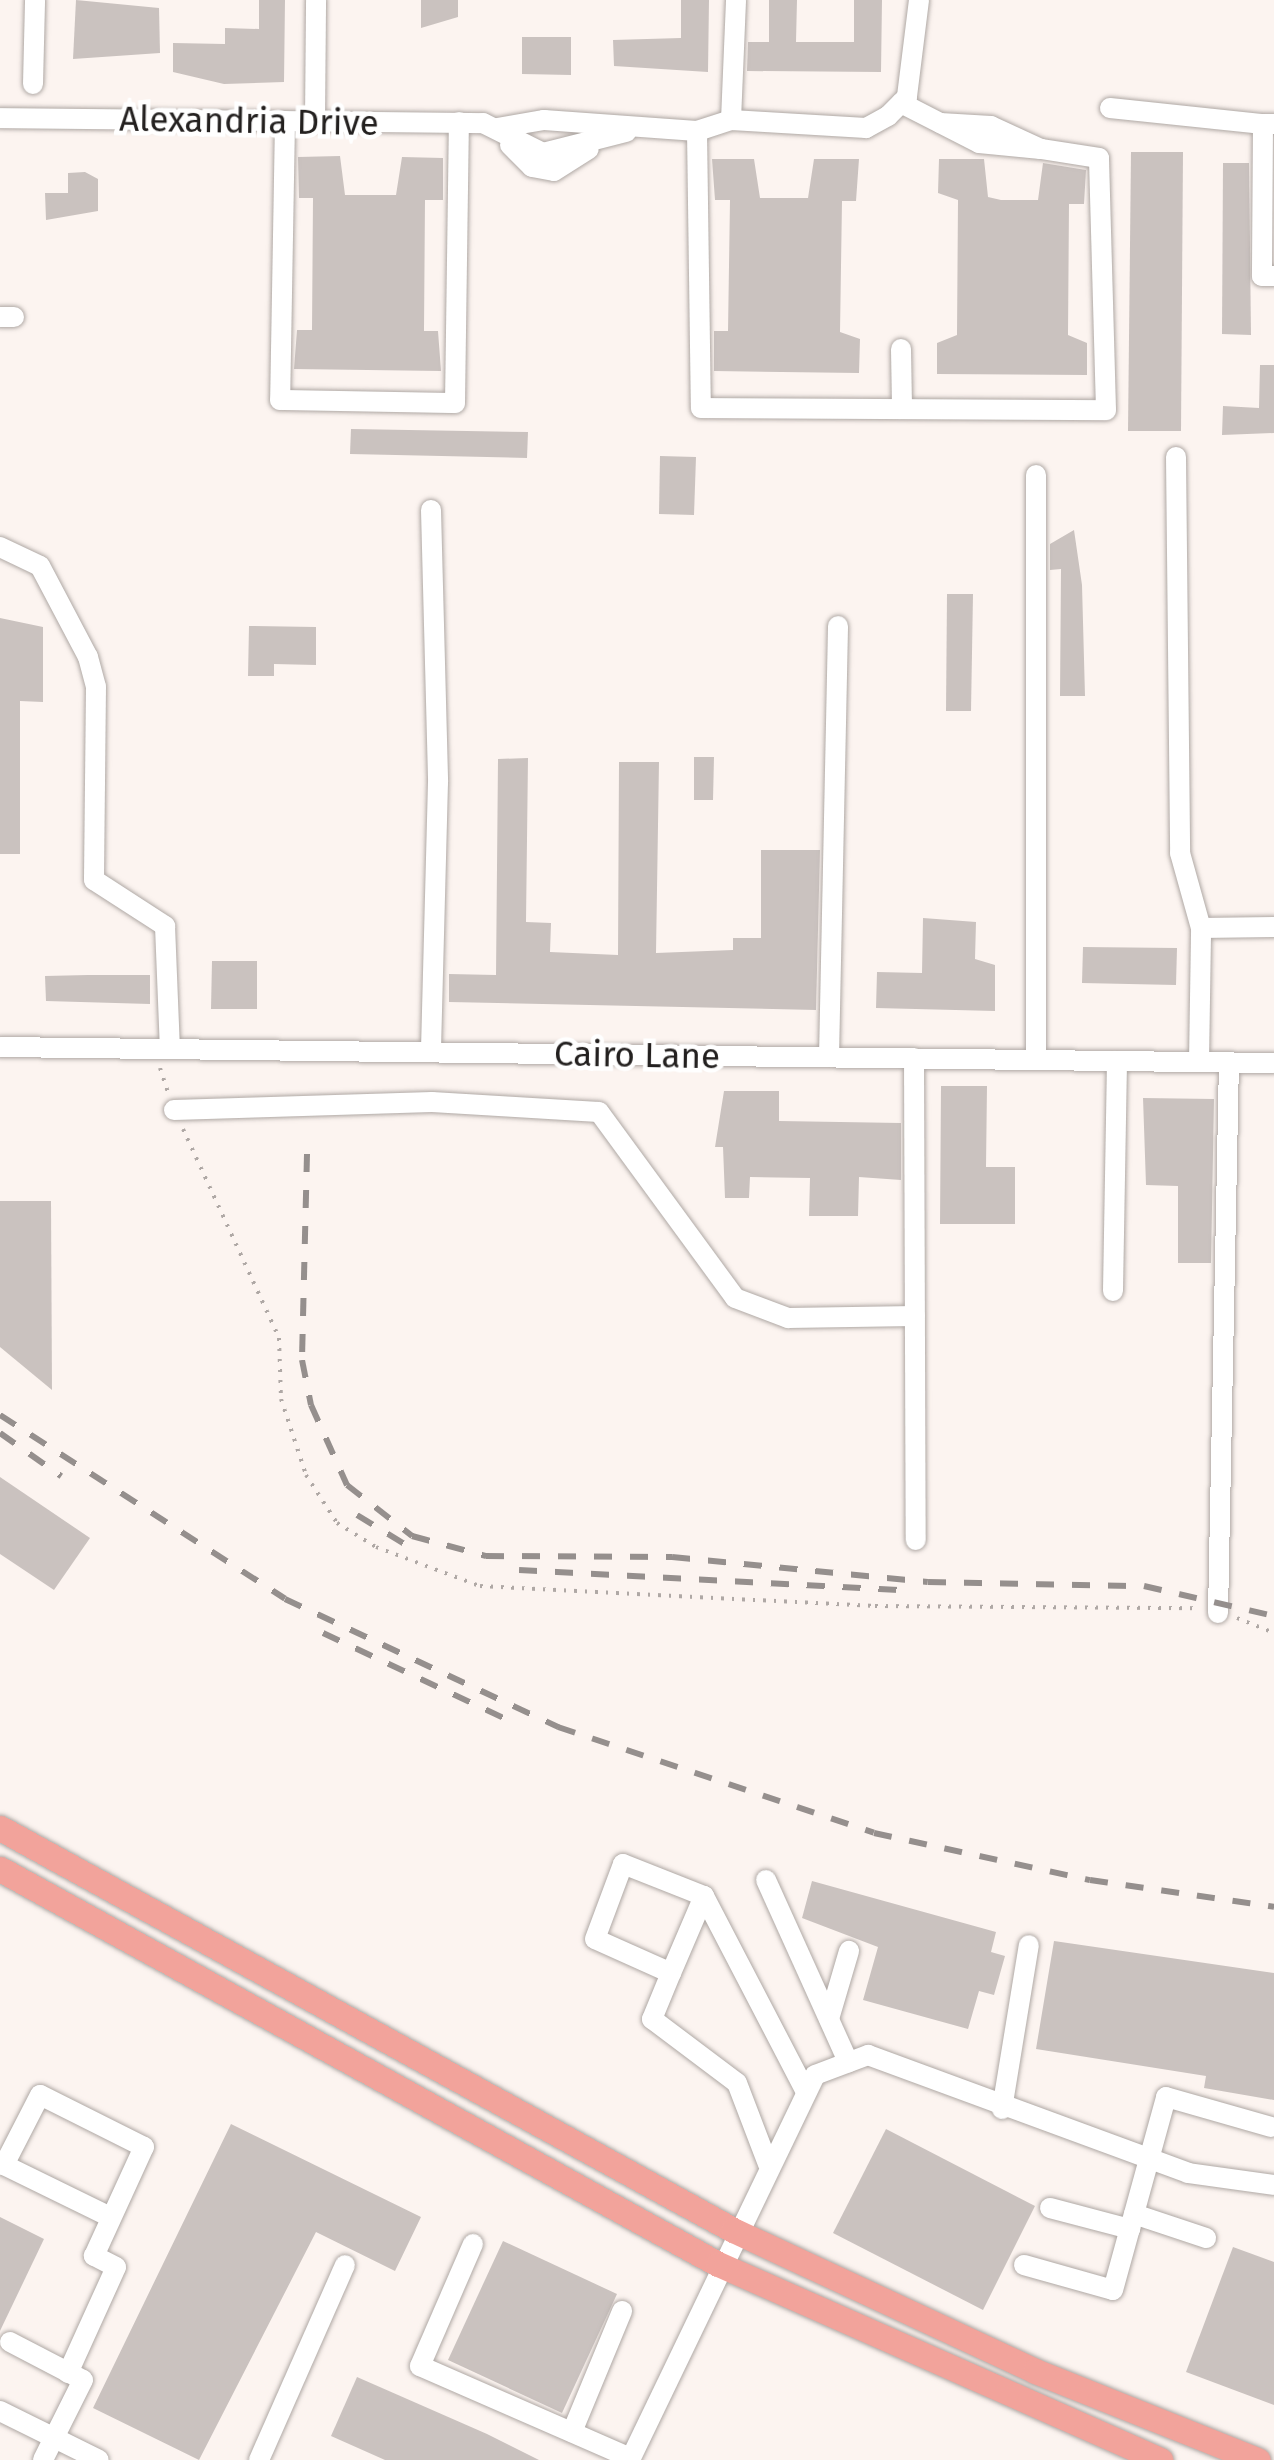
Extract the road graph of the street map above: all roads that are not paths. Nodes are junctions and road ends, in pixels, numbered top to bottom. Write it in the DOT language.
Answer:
graph roads {
  1 [pos="35,0"];
  2 [pos="316,0"];
  3 [pos="736,0"];
  4 [pos="919,0"];
  5 [pos="33,84"];
  6 [pos="901,103"];
  7 [pos="1110,108"];
  8 [pos="0,118"];
  9 [pos="732,120"];
  10 [pos="285,121"];
  11 [pos="315,121"];
  12 [pos="460,122"];
  13 [pos="1268,124"];
  14 [pos="697,131"];
  15 [pos="501,132"];
  16 [pos="626,132"];
  17 [pos="1274,276"];
  18 [pos="901,349"];
  19 [pos="902,409"];
  20 [pos="1176,457"];
  21 [pos="1036,475"];
  22 [pos="430,510"];
  23 [pos="0,547"];
  24 [pos="838,626"];
  25 [pos="1274,927"];
  26 [pos="1201,928"];
  27 [pos="0,1047"];
  28 [pos="163,1049"];
  29 [pos="431,1052"];
  30 [pos="830,1057"];
  31 [pos="914,1058"];
  32 [pos="1036,1060"];
  33 [pos="1116,1061"];
  34 [pos="1199,1062"];
  35 [pos="1229,1062"];
  36 [pos="1274,1063"];
  37 [pos="174,1110"];
  38 [pos="1112,1291"];
  39 [pos="915,1316"];
  40 [pos="916,1540"];
  41 [pos="1218,1612"];
  42 [pos="0,1828"];
  43 [pos="0,1869"];
  44 [pos="766,1880"];
  45 [pos="704,1896"];
  46 [pos="1029,1945"];
  47 [pos="849,1951"];
  48 [pos="671,1973"];
  49 [pos="828,2020"];
  50 [pos="848,2062"];
  51 [pos="810,2084"];
  52 [pos="1002,2109"];
  53 [pos="1271,2126"];
  54 [pos="1148,2160"];
  55 [pos="768,2164"];
  56 [pos="1274,2186"];
  57 [pos="1050,2208"];
  58 [pos="108,2216"];
  59 [pos="1132,2222"];
  60 [pos="733,2230"];
  61 [pos="1206,2238"];
  62 [pos="473,2244"];
  63 [pos="718,2264"];
  64 [pos="346,2265"];
  65 [pos="1024,2265"];
  66 [pos="622,2312"];
  67 [pos="10,2342"];
  68 [pos="68,2372"];
  69 [pos="0,2411"];
  70 [pos="572,2432"];
  71 [pos="54,2438"];
  72 [pos="631,2459"];
  73 [pos="43,2460"];
  74 [pos="99,2460"];
  75 [pos="259,2460"];
  76 [pos="1161,2460"];
  77 [pos="1258,2460"];
  1 -- 5 [label="street"];
  2 -- 11 [label="street"];
  3 -- 9 [label="street"];
  4 -- 6 [label="street"];
  6 -- 9 [label="street"];
  6 -- 19 [label="street"];
  7 -- 13 [label="street"];
  8 -- 10 [label="street, Alexandria Drive"];
  9 -- 14 [label="street, Alexandria Drive"];
  10 -- 11 [label="street, Alexandria Drive"];
  10 -- 12 [label="street"];
  11 -- 12 [label="street, Alexandria Drive"];
  12 -- 15 [label="street, Alexandria Drive"];
  13 -- 17 [label="street"];
  14 -- 16 [label="street, Alexandria Drive"];
  14 -- 19 [label="street"];
  15 -- 16 [label="street, Alexandria Drive"];
  15 -- 16 [label="street, Alexandria Drive"];
  18 -- 19 [label="street"];
  20 -- 26 [label="street"];
  21 -- 32 [label="street"];
  22 -- 29 [label="street"];
  23 -- 28 [label="street"];
  24 -- 30 [label="street"];
  25 -- 26 [label="street"];
  26 -- 34 [label="street"];
  27 -- 28 [label="street, Cairo Lane"];
  28 -- 29 [label="street, Cairo Lane"];
  29 -- 30 [label="street, Cairo Lane"];
  30 -- 31 [label="street, Cairo Lane"];
  31 -- 32 [label="street, Cairo Lane"];
  31 -- 39 [label="street"];
  32 -- 33 [label="street, Cairo Lane"];
  33 -- 34 [label="street, Cairo Lane"];
  33 -- 38 [label="street"];
  34 -- 35 [label="street, Cairo Lane"];
  35 -- 36 [label="street, Cairo Lane"];
  35 -- 41 [label="street"];
  37 -- 39 [label="street"];
  39 -- 40 [label="street"];
  42 -- 60 [label="main road"];
  43 -- 63 [label="main road"];
  44 -- 49 [label="street"];
  45 -- 48 [label="street"];
  45 -- 48 [label="street"];
  45 -- 51 [label="street"];
  46 -- 52 [label="street"];
  47 -- 49 [label="street"];
  48 -- 55 [label="street"];
  49 -- 50 [label="street"];
  50 -- 51 [label="street"];
  50 -- 52 [label="street"];
  51 -- 55 [label="street"];
  52 -- 54 [label="street"];
  53 -- 54 [label="street"];
  54 -- 56 [label="street"];
  54 -- 59 [label="street"];
  55 -- 60 [label="street"];
  57 -- 59 [label="street"];
  58 -- 58 [label="street"];
  58 -- 68 [label="street"];
  59 -- 61 [label="street"];
  59 -- 65 [label="street"];
  60 -- 63 [label="street"];
  60 -- 77 [label="main road"];
  62 -- 70 [label="street"];
  63 -- 72 [label="street"];
  63 -- 76 [label="main road"];
  64 -- 75 [label="street"];
  66 -- 70 [label="street"];
  67 -- 68 [label="street"];
  68 -- 71 [label="street"];
  69 -- 71 [label="street"];
  70 -- 72 [label="street"];
  71 -- 73 [label="street"];
  71 -- 74 [label="street"];
}
